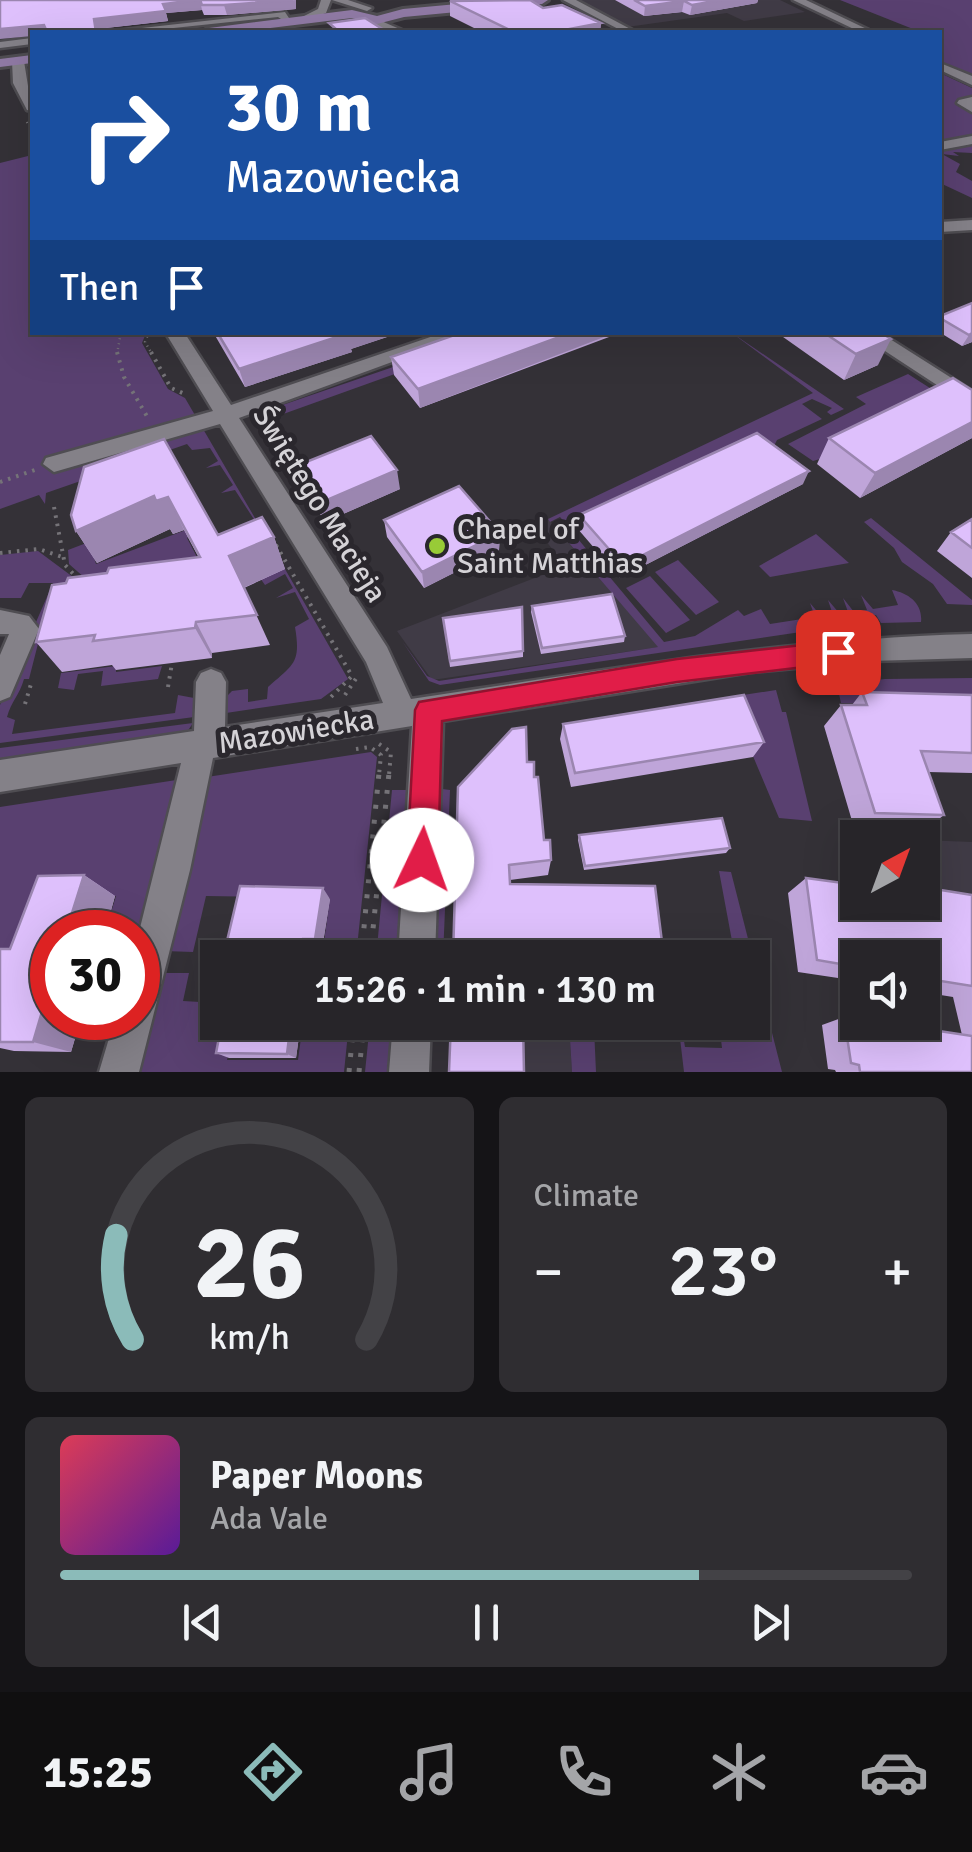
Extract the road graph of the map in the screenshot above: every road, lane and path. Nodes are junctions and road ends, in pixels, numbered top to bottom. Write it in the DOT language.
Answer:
graph roads {
  1 [pos="327,0"];
  2 [pos="337,0"];
  3 [pos="542,0"];
  4 [pos="568,0"];
  5 [pos="798,0"];
  6 [pos="485,4"];
  7 [pos="361,14"];
  8 [pos="392,14"];
  9 [pos="284,18"];
  10 [pos="300,22"];
  11 [pos="248,26"];
  12 [pos="318,27"];
  13 [pos="157,30"];
  14 [pos="222,30"];
  15 [pos="299,30"];
  16 [pos="394,30"];
  17 [pos="404,30"];
  18 [pos="627,30"];
  19 [pos="864,30"];
  20 [pos="30,41"];
  21 [pos="0,45"];
  22 [pos="28,58"];
  23 [pos="0,60"];
  24 [pos="942,67"];
  25 [pos="972,80"];
  26 [pos="30,103"];
  27 [pos="972,140"];
  28 [pos="942,146"];
  29 [pos="972,225"];
  30 [pos="942,227"];
  31 [pos="119,335"];
  32 [pos="148,335"];
  33 [pos="175,335"];
  34 [pos="455,335"];
  35 [pos="870,335"];
  36 [pos="966,390"];
  37 [pos="215,418"];
  38 [pos="160,434"];
  39 [pos="54,464"];
  40 [pos="0,482"];
  41 [pos="54,507"];
  42 [pos="273,540"];
  43 [pos="0,553"];
  44 [pos="64,558"];
  45 [pos="81,582"];
  46 [pos="0,622"];
  47 [pos="964,648"];
  48 [pos="172,663"];
  49 [pos="356,668"];
  50 [pos="34,670"];
  51 [pos="168,687"];
  52 [pos="0,688"];
  53 [pos="210,696"];
  54 [pos="340,699"];
  55 [pos="26,704"];
  56 [pos="326,710"];
  57 [pos="416,712"];
  58 [pos="356,742"];
  59 [pos="204,746"];
  60 [pos="341,751"];
  61 [pos="0,776"];
  62 [pos="400,780"];
  63 [pos="378,781"];
  64 [pos="388,781"];
  65 [pos="160,922"];
  66 [pos="363,940"];
  67 [pos="372,940"];
  68 [pos="416,940"];
  69 [pos="126,1040"];
  70 [pos="353,1040"];
  71 [pos="362,1040"];
  72 [pos="411,1040"];
  73 [pos="116,1070"];
  74 [pos="350,1072"];
  75 [pos="359,1072"];
  76 [pos="409,1072"];
  1 -- 7 [label="street"];
  1 -- 10 [label="street"];
  2 -- 7 [label="street"];
  3 -- 6 [label="main road"];
  4 -- 18 [label="street"];
  5 -- 19 [label="street"];
  6 -- 8 [label="main road"];
  7 -- 8 [label="main road"];
  7 -- 10 [label="main road"];
  7 -- 12 [label="main road"];
  7 -- 16 [label="street"];
  8 -- 17 [label="street"];
  9 -- 11 [label="street"];
  10 -- 11 [label="main road"];
  11 -- 12 [label="main road"];
  11 -- 13 [label="street"];
  11 -- 14 [label="main road"];
  12 -- 15 [label="street"];
  20 -- 21 [label="street"];
  22 -- 23 [label="main road"];
  22 -- 26 [label="street"];
  24 -- 25 [label="street"];
  27 -- 28 [label="street"];
  29 -- 30 [label="street"];
  31 -- 38 [label="path"];
  32 -- 37 [label="path"];
  33 -- 37 [label="street, Świętego Macieja"];
  34 -- 37 [label="street"];
  35 -- 36 [label="street"];
  37 -- 38 [label="street"];
  37 -- 57 [label="street, Świętego Macieja"];
  38 -- 39 [label="street"];
  39 -- 40 [label="path"];
  41 -- 44 [label="path"];
  42 -- 56 [label="path"];
  43 -- 44 [label="path"];
  44 -- 45 [label="path"];
  46 -- 52 [label="street"];
  47 -- 57 [label="street, Mazowiecka"];
  48 -- 51 [label="path"];
  49 -- 54 [label="path"];
  50 -- 55 [label="path"];
  53 -- 59 [label="street"];
  57 -- 59 [label="street, Mazowiecka"];
  57 -- 68 [label="street"];
  58 -- 64 [label="path"];
  59 -- 61 [label="street, Mazowiecka"];
  59 -- 65 [label="street"];
  60 -- 63 [label="path"];
  62 -- 64 [label="path"];
  63 -- 64 [label="path"];
  63 -- 66 [label="path"];
  64 -- 67 [label="path"];
  69 -- 73 [label="street"];
  70 -- 74 [label="path"];
  71 -- 75 [label="path"];
  72 -- 76 [label="street"];
}
